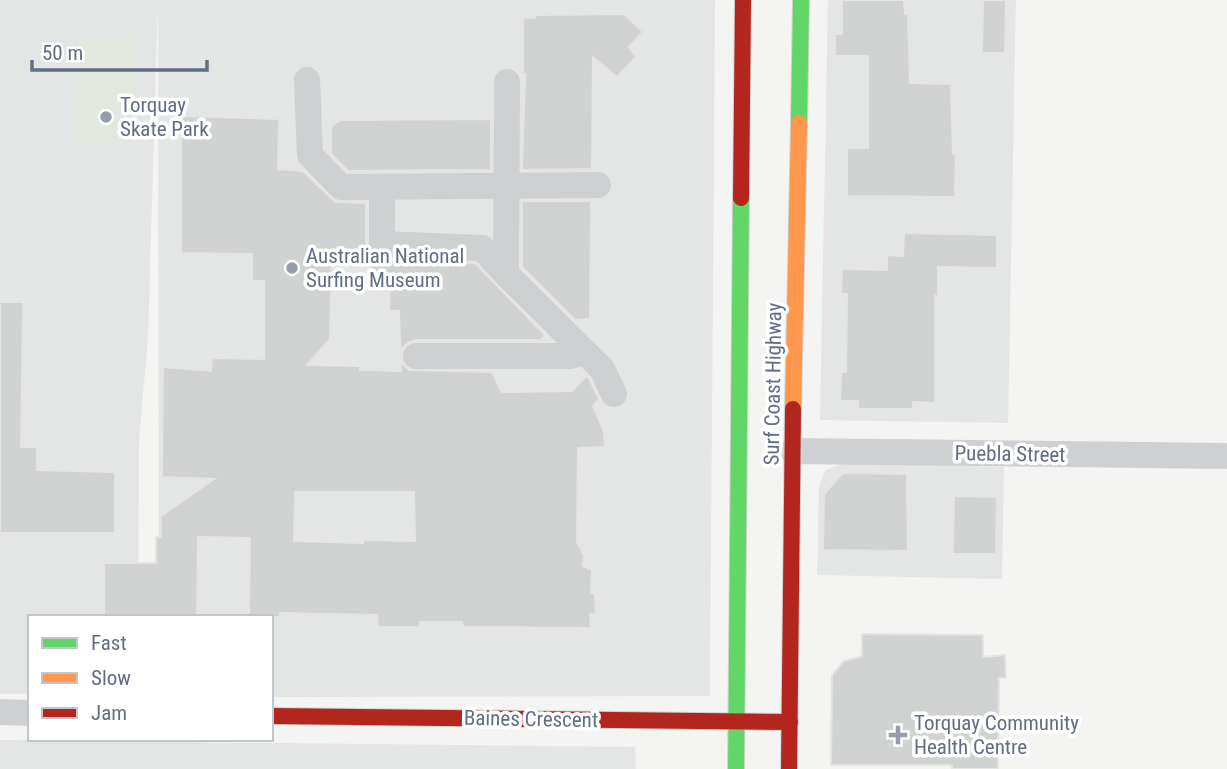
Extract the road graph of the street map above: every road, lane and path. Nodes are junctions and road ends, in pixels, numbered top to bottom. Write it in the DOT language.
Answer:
graph roads {
  1 [pos="743,0"];
  2 [pos="801,0"];
  3 [pos="307,80"];
  4 [pos="507,82"];
  5 [pos="507,186"];
  6 [pos="598,186"];
  7 [pos="382,187"];
  8 [pos="506,274"];
  9 [pos="585,352"];
  10 [pos="416,356"];
  11 [pos="614,394"];
  12 [pos="792,451"];
  13 [pos="1227,456"];
  14 [pos="0,712"];
  15 [pos="28,713"];
  16 [pos="273,716"];
  17 [pos="736,722"];
  18 [pos="790,722"];
  19 [pos="736,769"];
  20 [pos="789,769"];
  1 -- 17 [label="main road, Surf Coast Highway"];
  2 -- 12 [label="main road, Surf Coast Highway"];
  3 -- 7 [label="street"];
  4 -- 5 [label="street"];
  5 -- 6 [label="street"];
  5 -- 7 [label="street"];
  5 -- 8 [label="street"];
  7 -- 8 [label="street"];
  8 -- 9 [label="street"];
  9 -- 10 [label="street"];
  9 -- 11 [label="street"];
  12 -- 13 [label="street, Puebla Street"];
  12 -- 18 [label="main road, Surf Coast Highway"];
  14 -- 15 [label="street"];
  16 -- 17 [label="main road, Baines Crescent"];
  17 -- 18 [label="main road, Baines Crescent"];
  17 -- 19 [label="main road, Surf Coast Highway"];
  18 -- 20 [label="main road, Surf Coast Highway"];
}
